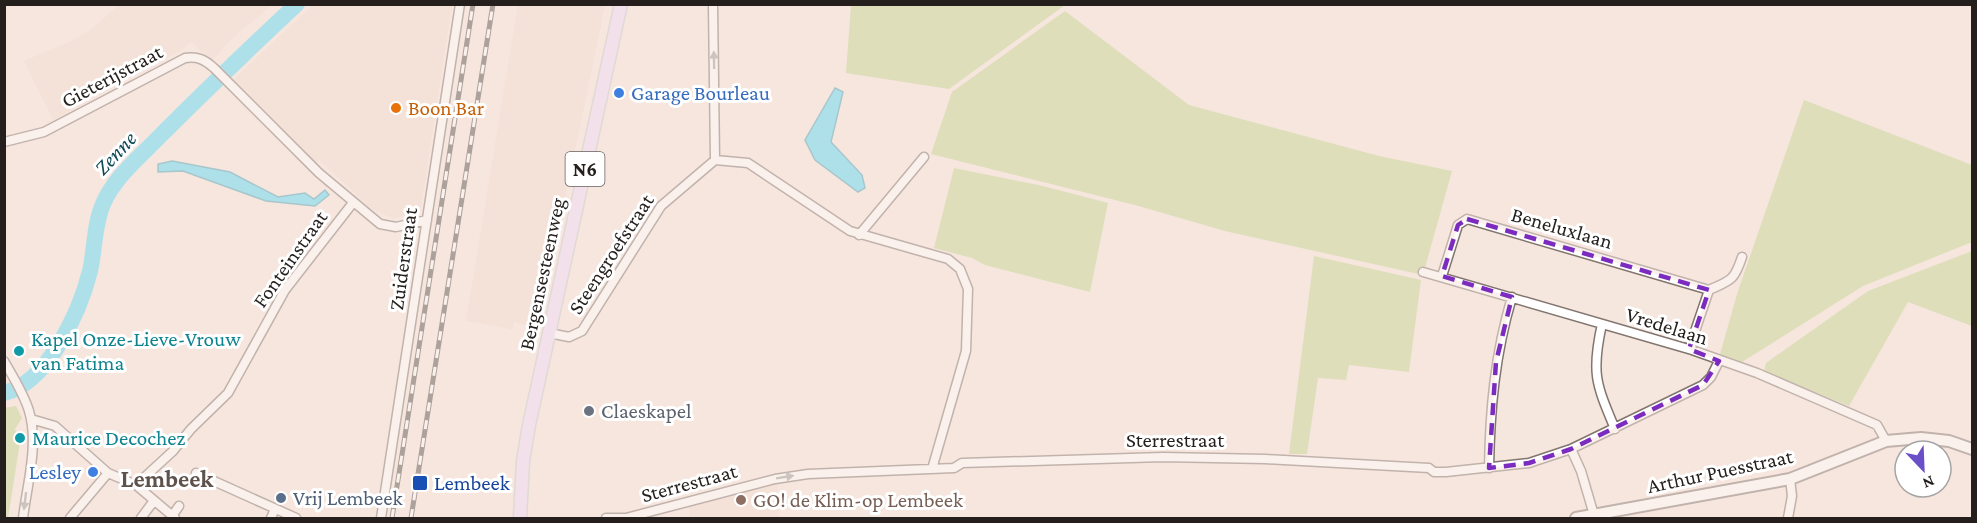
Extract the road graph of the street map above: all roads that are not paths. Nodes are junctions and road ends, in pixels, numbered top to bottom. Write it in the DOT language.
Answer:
graph roads {
  1 [pos="460,4"];
  2 [pos="621,4"];
  3 [pos="713,4"];
  4 [pos="230,84"];
  5 [pos="4,142"];
  6 [pos="924,158"];
  7 [pos="715,160"];
  8 [pos="352,204"];
  9 [pos="427,220"];
  10 [pos="859,235"];
  11 [pos="1742,257"];
  12 [pos="1423,272"];
  13 [pos="1442,276"];
  14 [pos="1709,290"];
  15 [pos="1512,297"];
  16 [pos="1602,324"];
  17 [pos="549,333"];
  18 [pos="1692,350"];
  19 [pos="4,361"];
  20 [pos="1719,361"];
  21 [pos="31,420"];
  22 [pos="1614,429"];
  23 [pos="1886,441"];
  24 [pos="1571,449"];
  25 [pos="1972,449"];
  26 [pos="1490,468"];
  27 [pos="933,469"];
  28 [pos="108,473"];
  29 [pos="196,473"];
  30 [pos="1790,479"];
  31 [pos="136,485"];
  32 [pos="153,502"];
  33 [pos="179,506"];
  34 [pos="275,509"];
  35 [pos="1594,515"];
  36 [pos="174,517"];
  37 [pos="23,519"];
  38 [pos="70,519"];
  39 [pos="141,519"];
  40 [pos="271,519"];
  41 [pos="296,519"];
  42 [pos="381,519"];
  43 [pos="520,519"];
  44 [pos="606,519"];
  45 [pos="1576,519"];
  46 [pos="1788,519"];
  1 -- 9 [label="street, Zuiderstraat"];
  2 -- 17 [label="main road, Bergensesteenweg / N6"];
  7 -- 3 [label="street, one-way"];
  4 -- 5 [label="street, Gieterijstraat"];
  4 -- 8 [label="street, Fonteinstraat"];
  6 -- 10 [label="street"];
  7 -- 10 [label="street"];
  7 -- 17 [label="street, Steengroefstraat"];
  8 -- 9 [label="street, Fonteinstraat"];
  8 -- 31 [label="street, Fonteinstraat"];
  9 -- 42 [label="street, Zuiderstraat"];
  10 -- 27 [label="street"];
  11 -- 14 [label="street"];
  12 -- 13 [label="street, Vredelaan"];
  13 -- 14 [label="street, Beneluxlaan"];
  13 -- 15 [label="street, Vredelaan"];
  14 -- 18 [label="street"];
  15 -- 16 [label="street, Vredelaan"];
  15 -- 26 [label="street"];
  16 -- 18 [label="street, Vredelaan"];
  16 -- 22 [label="street"];
  17 -- 43 [label="main road, Bergensesteenweg / N6"];
  18 -- 20 [label="street, Vredelaan"];
  19 -- 21 [label="street"];
  20 -- 22 [label="street, Sterrestraat"];
  20 -- 23 [label="street, Vredelaan"];
  21 -- 28 [label="street"];
  21 -- 37 [label="street, one-way"];
  22 -- 24 [label="street, Sterrestraat"];
  23 -- 25 [label="street, Arthur Puesstraat"];
  23 -- 30 [label="street, Arthur Puesstraat"];
  24 -- 26 [label="street, Sterrestraat"];
  24 -- 35 [label="street"];
  26 -- 27 [label="street, Sterrestraat"];
  44 -- 27 [label="street, Sterrestraat, one-way"];
  28 -- 31 [label="street"];
  28 -- 38 [label="street"];
  29 -- 34 [label="street"];
  30 -- 35 [label="street, Arthur Puesstraat"];
  30 -- 46 [label="street"];
  31 -- 32 [label="street"];
  32 -- 36 [label="street"];
  32 -- 39 [label="street"];
  33 -- 36 [label="street"];
  34 -- 40 [label="street"];
  34 -- 41 [label="street"];
  35 -- 45 [label="street, Arthur Puesstraat"];
}
